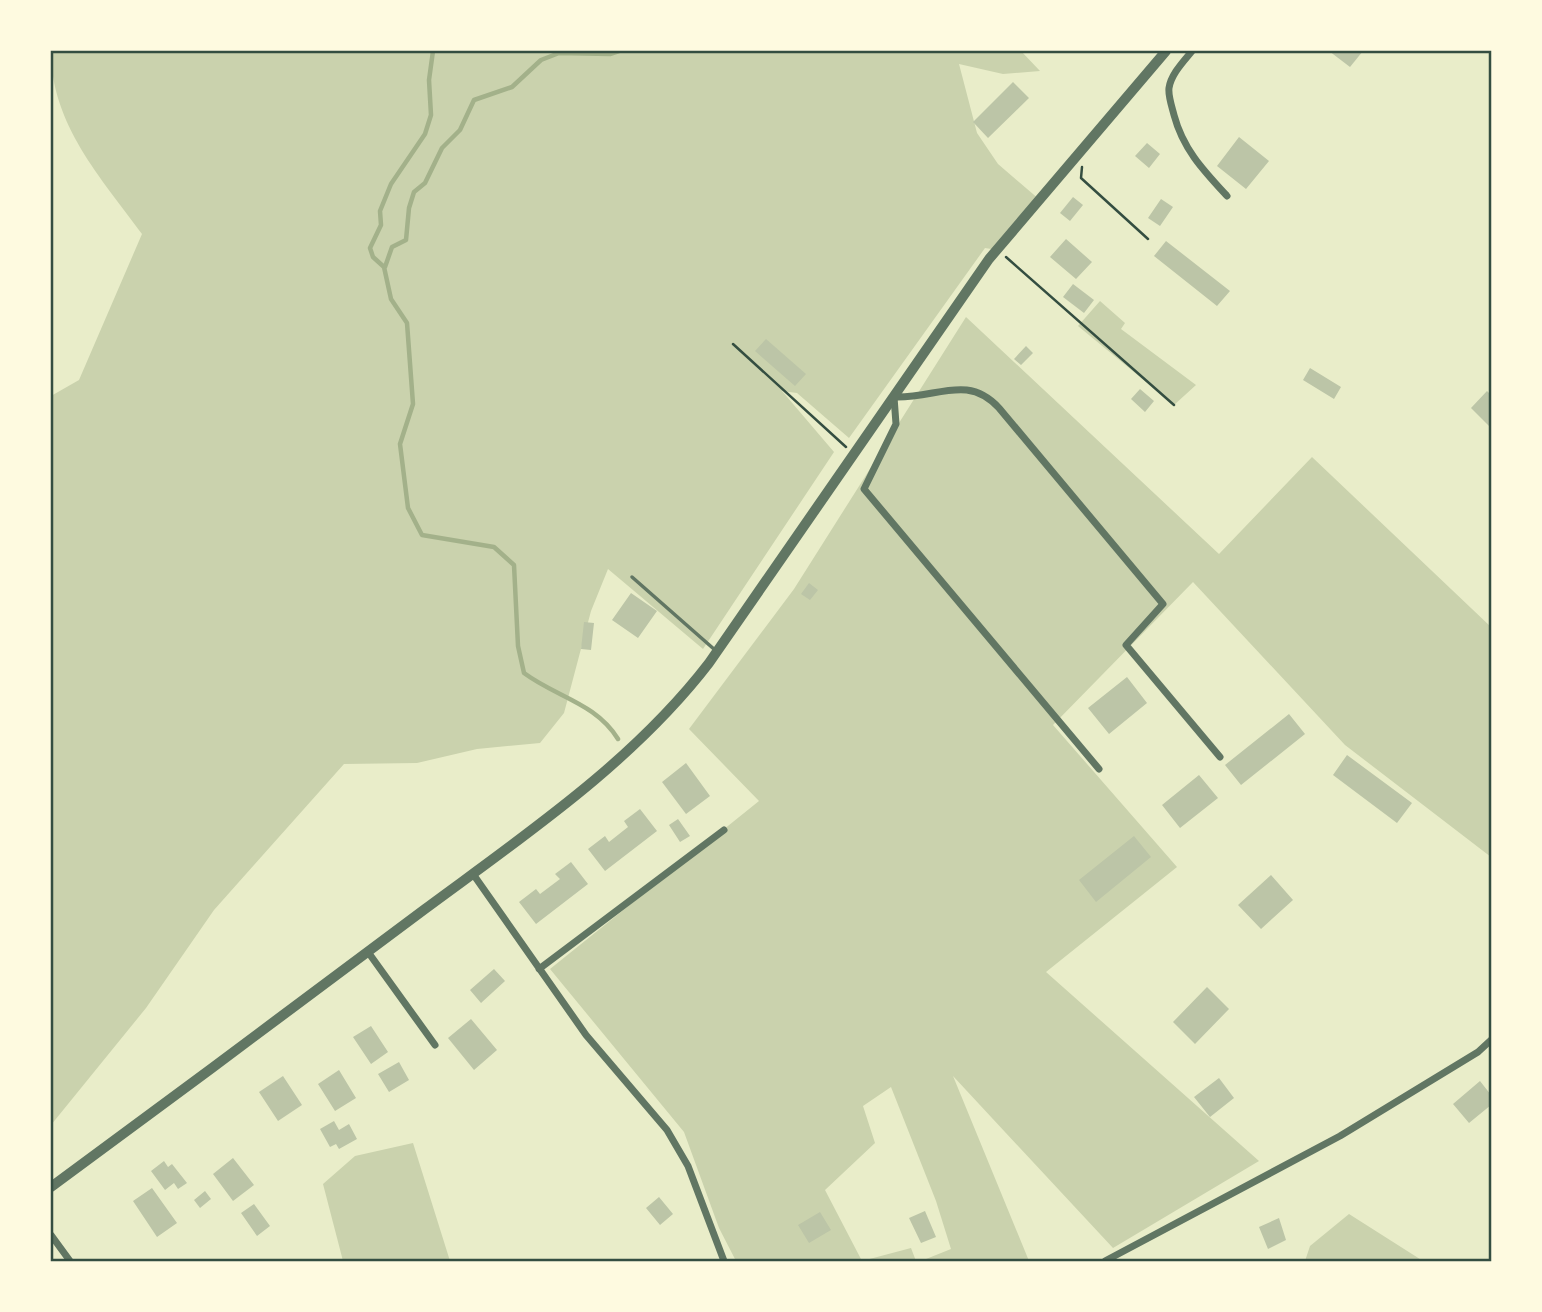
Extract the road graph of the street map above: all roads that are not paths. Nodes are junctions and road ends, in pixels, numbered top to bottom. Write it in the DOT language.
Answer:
graph roads {
  1 [pos="1166,51"];
  2 [pos="1192,51"];
  3 [pos="1227,196"];
  4 [pos="894,397"];
  5 [pos="632,577"];
  6 [pos="717,652"];
  7 [pos="1220,757"];
  8 [pos="1099,769"];
  9 [pos="724,830"];
  10 [pos="473,874"];
  11 [pos="368,952"];
  12 [pos="539,969"];
  13 [pos="1491,1040"];
  14 [pos="435,1045"];
  15 [pos="51,1187"];
  16 [pos="51,1235"];
  17 [pos="70,1261"];
  18 [pos="724,1261"];
  19 [pos="1105,1261"];
  1 -- 4 [label="street"];
  2 -- 3 [label="street"];
  4 -- 6 [label="street"];
  4 -- 7 [label="street"];
  4 -- 8 [label="street"];
  5 -- 6 [label="lane"];
  6 -- 10 [label="street"];
  9 -- 12 [label="street"];
  10 -- 11 [label="street"];
  10 -- 12 [label="street"];
  11 -- 14 [label="street"];
  11 -- 15 [label="street"];
  12 -- 18 [label="street"];
  13 -- 19 [label="street"];
  16 -- 17 [label="street"];
}
